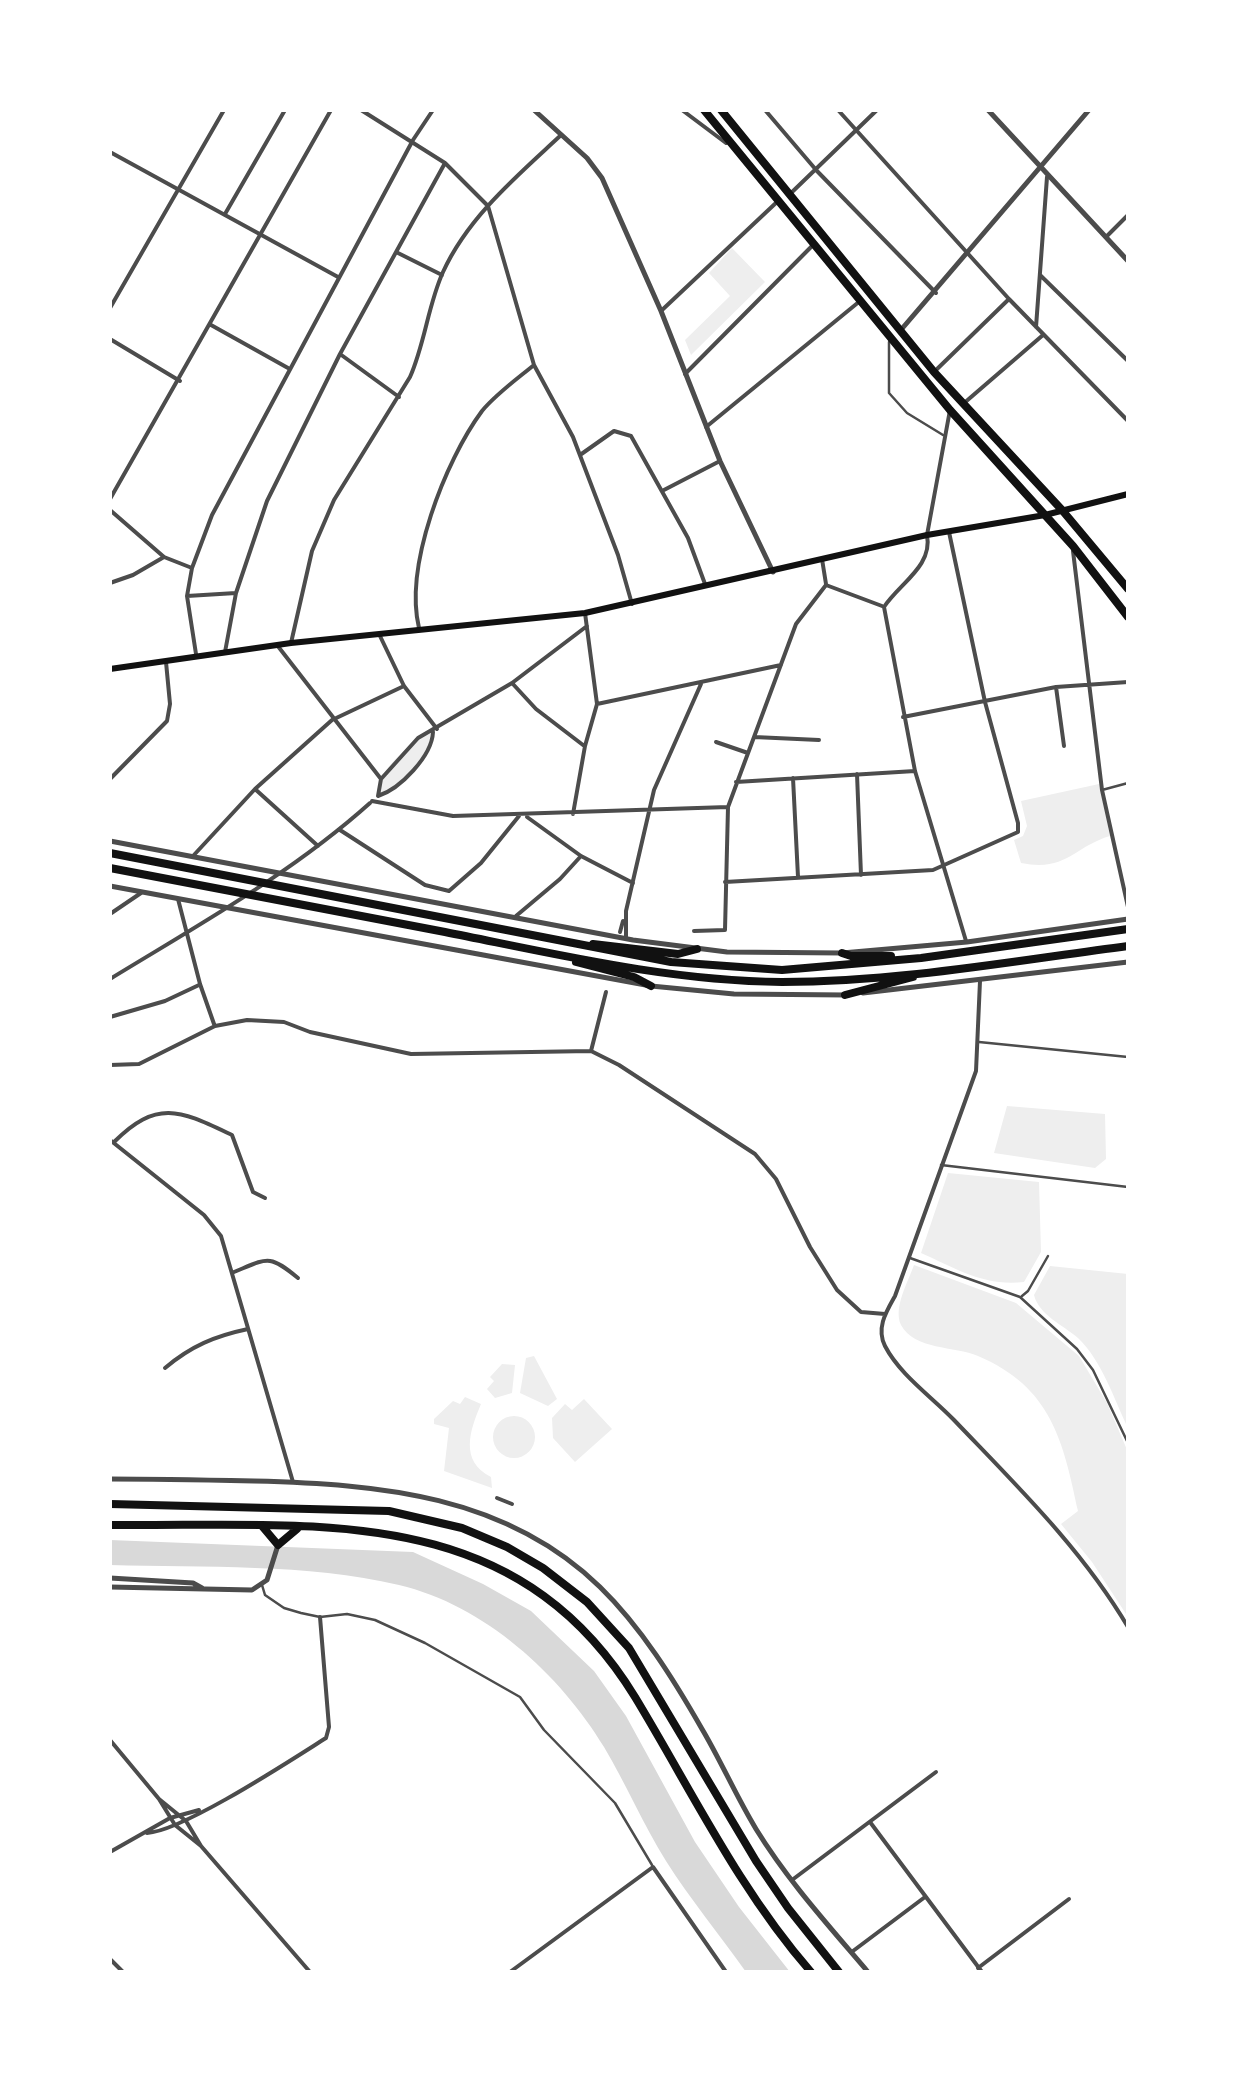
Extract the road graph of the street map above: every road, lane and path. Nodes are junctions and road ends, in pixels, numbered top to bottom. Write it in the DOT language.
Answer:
graph roads {
  1 [pos="224,110"];
  2 [pos="285,110"];
  3 [pos="331,110"];
  4 [pos="361,110"];
  5 [pos="433,110"];
  6 [pos="534,110"];
  7 [pos="682,110"];
  8 [pos="704,110"];
  9 [pos="721,110"];
  10 [pos="765,110"];
  11 [pos="838,110"];
  12 [pos="876,110"];
  13 [pos="988,110"];
  14 [pos="1089,110"];
  15 [pos="857,130"];
  16 [pos="561,135"];
  17 [pos="413,140"];
  18 [pos="731,145"];
  19 [pos="110,152"];
  20 [pos="445,163"];
  21 [pos="1040,166"];
  22 [pos="817,171"];
  23 [pos="1048,174"];
  24 [pos="178,191"];
  25 [pos="790,194"];
  26 [pos="778,201"];
  27 [pos="488,206"];
  28 [pos="1128,214"];
  29 [pos="224,216"];
  30 [pos="261,235"];
  31 [pos="1106,237"];
  32 [pos="813,244"];
  33 [pos="969,252"];
  34 [pos="398,253"];
  35 [pos="1128,261"];
  36 [pos="442,274"];
  37 [pos="1040,275"];
  38 [pos="338,277"];
  39 [pos="936,293"];
  40 [pos="1009,299"];
  41 [pos="860,302"];
  42 [pos="110,308"];
  43 [pos="661,311"];
  44 [pos="211,325"];
  45 [pos="1036,327"];
  46 [pos="900,332"];
  47 [pos="1043,335"];
  48 [pos="888,336"];
  49 [pos="110,339"];
  50 [pos="340,354"];
  51 [pos="1128,361"];
  52 [pos="534,365"];
  53 [pos="288,368"];
  54 [pos="934,372"];
  55 [pos="685,374"];
  56 [pos="180,381"];
  57 [pos="399,398"];
  58 [pos="963,404"];
  59 [pos="950,410"];
  60 [pos="1128,421"];
  61 [pos="706,426"];
  62 [pos="944,434"];
  63 [pos="580,455"];
  64 [pos="720,461"];
  65 [pos="662,491"];
  66 [pos="1128,494"];
  67 [pos="110,500"];
  68 [pos="110,510"];
  69 [pos="1062,510"];
  70 [pos="1045,514"];
  71 [pos="949,532"];
  72 [pos="927,535"];
  73 [pos="1072,546"];
  74 [pos="164,557"];
  75 [pos="822,560"];
  76 [pos="192,568"];
  77 [pos="773,572"];
  78 [pos="110,582"];
  79 [pos="826,586"];
  80 [pos="706,587"];
  81 [pos="1128,589"];
  82 [pos="236,593"];
  83 [pos="187,596"];
  84 [pos="632,604"];
  85 [pos="884,607"];
  86 [pos="585,612"];
  87 [pos="1128,617"];
  88 [pos="587,626"];
  89 [pos="419,628"];
  90 [pos="379,634"];
  91 [pos="291,643"];
  92 [pos="277,645"];
  93 [pos="225,652"];
  94 [pos="196,656"];
  95 [pos="166,661"];
  96 [pos="781,665"];
  97 [pos="110,668"];
  98 [pos="1128,682"];
  99 [pos="512,683"];
  100 [pos="701,684"];
  101 [pos="1089,684"];
  102 [pos="404,686"];
  103 [pos="1056,687"];
  104 [pos="985,702"];
  105 [pos="596,704"];
  106 [pos="903,717"];
  107 [pos="332,720"];
  108 [pos="435,730"];
  109 [pos="754,737"];
  110 [pos="819,740"];
  111 [pos="716,742"];
  112 [pos="585,746"];
  113 [pos="1064,746"];
  114 [pos="748,753"];
  115 [pos="915,771"];
  116 [pos="856,774"];
  117 [pos="792,778"];
  118 [pos="110,779"];
  119 [pos="381,779"];
  120 [pos="736,782"];
  121 [pos="1128,783"];
  122 [pos="255,789"];
  123 [pos="1102,790"];
  124 [pos="378,796"];
  125 [pos="372,801"];
  126 [pos="728,807"];
  127 [pos="649,812"];
  128 [pos="573,814"];
  129 [pos="522,815"];
  130 [pos="340,830"];
  131 [pos="110,841"];
  132 [pos="318,846"];
  133 [pos="110,853"];
  134 [pos="192,856"];
  135 [pos="581,856"];
  136 [pos="946,867"];
  137 [pos="110,868"];
  138 [pos="861,875"];
  139 [pos="798,878"];
  140 [pos="725,882"];
  141 [pos="633,883"];
  142 [pos="110,886"];
  143 [pos="141,893"];
  144 [pos="178,899"];
  145 [pos="234,905"];
  146 [pos="1128,906"];
  147 [pos="626,911"];
  148 [pos="110,914"];
  149 [pos="516,916"];
  150 [pos="1128,919"];
  151 [pos="1128,929"];
  152 [pos="694,931"];
  153 [pos="620,932"];
  154 [pos="186,933"];
  155 [pos="626,938"];
  156 [pos="966,942"];
  157 [pos="585,946"];
  158 [pos="1128,946"];
  159 [pos="697,949"];
  160 [pos="842,953"];
  161 [pos="563,956"];
  162 [pos="921,958"];
  163 [pos="1128,962"];
  164 [pos="921,974"];
  165 [pos="110,979"];
  166 [pos="980,982"];
  167 [pos="200,984"];
  168 [pos="651,986"];
  169 [pos="606,992"];
  170 [pos="845,995"];
  171 [pos="110,1017"];
  172 [pos="214,1026"];
  173 [pos="979,1042"];
  174 [pos="591,1051"];
  175 [pos="1128,1056"];
  176 [pos="110,1065"];
  177 [pos="112,1141"];
  178 [pos="941,1165"];
  179 [pos="1128,1187"];
  180 [pos="265,1198"];
  181 [pos="1048,1256"];
  182 [pos="909,1258"];
  183 [pos="234,1272"];
  184 [pos="298,1278"];
  185 [pos="1020,1297"];
  186 [pos="886,1314"];
  187 [pos="248,1329"];
  188 [pos="165,1368"];
  189 [pos="1128,1443"];
  190 [pos="110,1479"];
  191 [pos="293,1482"];
  192 [pos="497,1498"];
  193 [pos="110,1504"];
  194 [pos="512,1504"];
  195 [pos="110,1524"];
  196 [pos="262,1526"];
  197 [pos="300,1526"];
  198 [pos="278,1545"];
  199 [pos="110,1578"];
  200 [pos="262,1585"];
  201 [pos="110,1587"];
  202 [pos="202,1588"];
  203 [pos="320,1618"];
  204 [pos="1128,1627"];
  205 [pos="110,1740"];
  206 [pos="936,1772"];
  207 [pos="159,1799"];
  208 [pos="204,1809"];
  209 [pos="180,1814"];
  210 [pos="170,1818"];
  211 [pos="186,1821"];
  212 [pos="870,1822"];
  213 [pos="175,1825"];
  214 [pos="148,1834"];
  215 [pos="201,1846"];
  216 [pos="110,1851"];
  217 [pos="653,1867"];
  218 [pos="791,1881"];
  219 [pos="926,1897"];
  220 [pos="1069,1899"];
  221 [pos="852,1953"];
  222 [pos="110,1959"];
  223 [pos="980,1970"];
  224 [pos="122,1972"];
  225 [pos="310,1972"];
  226 [pos="510,1972"];
  227 [pos="726,1972"];
  228 [pos="811,1972"];
  229 [pos="840,1972"];
  230 [pos="868,1972"];
  1 -- 24 [label="street"];
  2 -- 29 [label="street"];
  3 -- 30 [label="street"];
  4 -- 17 [label="street"];
  5 -- 17 [label="street"];
  6 -- 16 [label="street"];
  7 -- 18 [label="street"];
  8 -- 18 [label="highway"];
  9 -- 25 [label="highway"];
  10 -- 22 [label="street"];
  11 -- 15 [label="street"];
  12 -- 15 [label="street"];
  13 -- 21 [label="street"];
  14 -- 21 [label="street"];
  15 -- 22 [label="street"];
  15 -- 33 [label="street"];
  16 -- 27 [label="street"];
  16 -- 43 [label="street"];
  17 -- 20 [label="street"];
  17 -- 38 [label="street"];
  18 -- 26 [label="highway"];
  19 -- 24 [label="street"];
  20 -- 27 [label="street"];
  20 -- 34 [label="street"];
  21 -- 23 [label="street"];
  21 -- 33 [label="street"];
  22 -- 25 [label="street"];
  22 -- 39 [label="street"];
  23 -- 31 [label="street"];
  23 -- 37 [label="street"];
  24 -- 29 [label="street"];
  24 -- 42 [label="street"];
  25 -- 46 [label="highway"];
  26 -- 32 [label="highway"];
  26 -- 43 [label="street"];
  27 -- 36 [label="street"];
  27 -- 52 [label="street"];
  28 -- 31 [label="street"];
  29 -- 30 [label="street"];
  30 -- 38 [label="street"];
  30 -- 44 [label="street"];
  31 -- 35 [label="street"];
  32 -- 41 [label="highway"];
  32 -- 55 [label="street"];
  33 -- 39 [label="street"];
  33 -- 40 [label="street"];
  34 -- 36 [label="street"];
  34 -- 50 [label="street"];
  36 -- 57 [label="street"];
  37 -- 45 [label="street"];
  37 -- 51 [label="street"];
  38 -- 53 [label="street"];
  39 -- 46 [label="street"];
  40 -- 45 [label="street"];
  40 -- 54 [label="street"];
  41 -- 48 [label="highway"];
  41 -- 61 [label="street"];
  43 -- 55 [label="street"];
  44 -- 53 [label="street"];
  44 -- 56 [label="street"];
  45 -- 47 [label="street"];
  46 -- 54 [label="highway"];
  47 -- 58 [label="street"];
  47 -- 60 [label="street"];
  48 -- 59 [label="highway"];
  48 -- 62 [label="lane"];
  49 -- 56 [label="street"];
  50 -- 57 [label="street"];
  50 -- 82 [label="street"];
  52 -- 63 [label="street"];
  52 -- 89 [label="street"];
  53 -- 76 [label="street"];
  54 -- 58 [label="highway"];
  55 -- 61 [label="street"];
  56 -- 67 [label="street"];
  57 -- 91 [label="street"];
  58 -- 69 [label="highway"];
  59 -- 62 [label="street"];
  59 -- 70 [label="highway"];
  61 -- 64 [label="street"];
  62 -- 72 [label="street"];
  63 -- 65 [label="street"];
  63 -- 84 [label="street"];
  64 -- 65 [label="street"];
  64 -- 77 [label="street"];
  65 -- 80 [label="street"];
  66 -- 69 [label="main road"];
  68 -- 74 [label="street"];
  69 -- 70 [label="main road"];
  69 -- 81 [label="highway"];
  70 -- 71 [label="main road"];
  70 -- 73 [label="highway"];
  71 -- 72 [label="main road"];
  71 -- 104 [label="street"];
  72 -- 75 [label="main road"];
  72 -- 85 [label="street"];
  73 -- 87 [label="highway"];
  73 -- 101 [label="street"];
  74 -- 76 [label="street"];
  74 -- 78 [label="street"];
  75 -- 77 [label="main road"];
  75 -- 79 [label="street"];
  76 -- 83 [label="street"];
  77 -- 80 [label="main road"];
  79 -- 85 [label="street"];
  79 -- 96 [label="street"];
  80 -- 84 [label="main road"];
  82 -- 83 [label="street"];
  82 -- 93 [label="street"];
  83 -- 94 [label="street"];
  84 -- 86 [label="main road"];
  85 -- 106 [label="street"];
  86 -- 88 [label="street"];
  86 -- 89 [label="main road"];
  88 -- 99 [label="street"];
  88 -- 105 [label="street"];
  89 -- 90 [label="main road"];
  90 -- 91 [label="main road"];
  90 -- 102 [label="street"];
  91 -- 92 [label="main road"];
  92 -- 93 [label="main road"];
  92 -- 107 [label="street"];
  93 -- 94 [label="main road"];
  94 -- 95 [label="main road"];
  95 -- 97 [label="main road"];
  95 -- 118 [label="street"];
  96 -- 100 [label="street"];
  96 -- 109 [label="street"];
  98 -- 101 [label="street"];
  99 -- 108 [label="street"];
  99 -- 112 [label="street"];
  100 -- 105 [label="street"];
  100 -- 127 [label="street"];
  101 -- 103 [label="street"];
  101 -- 123 [label="street"];
  102 -- 107 [label="street"];
  102 -- 108 [label="street"];
  103 -- 104 [label="street"];
  103 -- 113 [label="street"];
  104 -- 106 [label="street"];
  104 -- 136 [label="street"];
  105 -- 112 [label="street"];
  106 -- 115 [label="street"];
  107 -- 119 [label="street"];
  107 -- 122 [label="street"];
  108 -- 119 [label="street"];
  108 -- 124 [label="street"];
  109 -- 110 [label="street"];
  109 -- 114 [label="street"];
  111 -- 114 [label="street"];
  112 -- 128 [label="street"];
  114 -- 120 [label="street"];
  115 -- 116 [label="street"];
  115 -- 136 [label="street"];
  116 -- 117 [label="street"];
  116 -- 138 [label="street"];
  117 -- 120 [label="street"];
  117 -- 139 [label="street"];
  119 -- 124 [label="street"];
  120 -- 126 [label="street"];
  121 -- 123 [label="lane"];
  122 -- 132 [label="street"];
  122 -- 134 [label="street"];
  123 -- 146 [label="street"];
  124 -- 125 [label="street"];
  125 -- 129 [label="street"];
  125 -- 130 [label="street"];
  126 -- 127 [label="street"];
  126 -- 140 [label="street"];
  127 -- 128 [label="street"];
  127 -- 141 [label="street"];
  128 -- 129 [label="street"];
  129 -- 130 [label="street"];
  129 -- 135 [label="street"];
  130 -- 132 [label="street"];
  131 -- 134 [label="street"];
  132 -- 145 [label="street"];
  133 -- 157 [label="highway"];
  134 -- 149 [label="street"];
  135 -- 141 [label="street"];
  135 -- 149 [label="street"];
  136 -- 138 [label="street"];
  136 -- 156 [label="street"];
  137 -- 161 [label="highway"];
  138 -- 139 [label="street"];
  139 -- 140 [label="street"];
  140 -- 152 [label="street"];
  141 -- 147 [label="street"];
  142 -- 143 [label="street"];
  143 -- 144 [label="street"];
  143 -- 148 [label="street"];
  144 -- 145 [label="street"];
  144 -- 154 [label="street"];
  145 -- 154 [label="street"];
  145 -- 168 [label="street"];
  147 -- 153 [label="street"];
  147 -- 155 [label="street"];
  149 -- 155 [label="street"];
  150 -- 156 [label="street"];
  151 -- 162 [label="highway"];
  154 -- 165 [label="street"];
  154 -- 167 [label="street"];
  155 -- 159 [label="street"];
  156 -- 160 [label="street"];
  157 -- 159 [label="highway"];
  157 -- 162 [label="highway"];
  158 -- 164 [label="highway"];
  159 -- 160 [label="street"];
  160 -- 162 [label="highway"];
  161 -- 164 [label="highway"];
  161 -- 168 [label="highway"];
  163 -- 166 [label="street"];
  164 -- 170 [label="highway"];
  166 -- 170 [label="street"];
  166 -- 173 [label="street"];
  167 -- 171 [label="street"];
  167 -- 172 [label="street"];
  168 -- 170 [label="street"];
  169 -- 174 [label="street"];
  172 -- 174 [label="street"];
  172 -- 176 [label="street"];
  173 -- 175 [label="lane"];
  173 -- 178 [label="street"];
  174 -- 186 [label="street"];
  177 -- 180 [label="street"];
  177 -- 183 [label="street"];
  178 -- 179 [label="lane"];
  178 -- 182 [label="street"];
  181 -- 185 [label="lane"];
  182 -- 185 [label="lane"];
  182 -- 186 [label="street"];
  183 -- 184 [label="street"];
  183 -- 187 [label="street"];
  185 -- 189 [label="lane"];
  186 -- 204 [label="street"];
  187 -- 188 [label="street"];
  187 -- 191 [label="street"];
  190 -- 191 [label="street"];
  191 -- 218 [label="street"];
  192 -- 194 [label="street"];
  193 -- 229 [label="highway"];
  195 -- 196 [label="highway"];
  196 -- 197 [label="highway"];
  196 -- 198 [label="highway"];
  197 -- 198 [label="highway"];
  197 -- 228 [label="highway"];
  198 -- 200 [label="street"];
  199 -- 202 [label="street"];
  200 -- 202 [label="street"];
  200 -- 203 [label="lane"];
  201 -- 202 [label="street"];
  203 -- 208 [label="street"];
  203 -- 217 [label="lane"];
  205 -- 207 [label="street"];
  206 -- 212 [label="street"];
  207 -- 209 [label="street"];
  207 -- 210 [label="street"];
  208 -- 209 [label="street"];
  208 -- 211 [label="street"];
  209 -- 210 [label="street"];
  209 -- 211 [label="street"];
  210 -- 213 [label="street"];
  210 -- 214 [label="street"];
  211 -- 213 [label="street"];
  211 -- 215 [label="street"];
  212 -- 218 [label="street"];
  212 -- 219 [label="street"];
  213 -- 214 [label="street"];
  213 -- 215 [label="street"];
  214 -- 216 [label="street"];
  215 -- 225 [label="street"];
  217 -- 226 [label="street"];
  217 -- 227 [label="street"];
  218 -- 221 [label="street"];
  219 -- 221 [label="street"];
  219 -- 223 [label="street"];
  220 -- 223 [label="street"];
  221 -- 230 [label="street"];
  222 -- 224 [label="street"];
}
